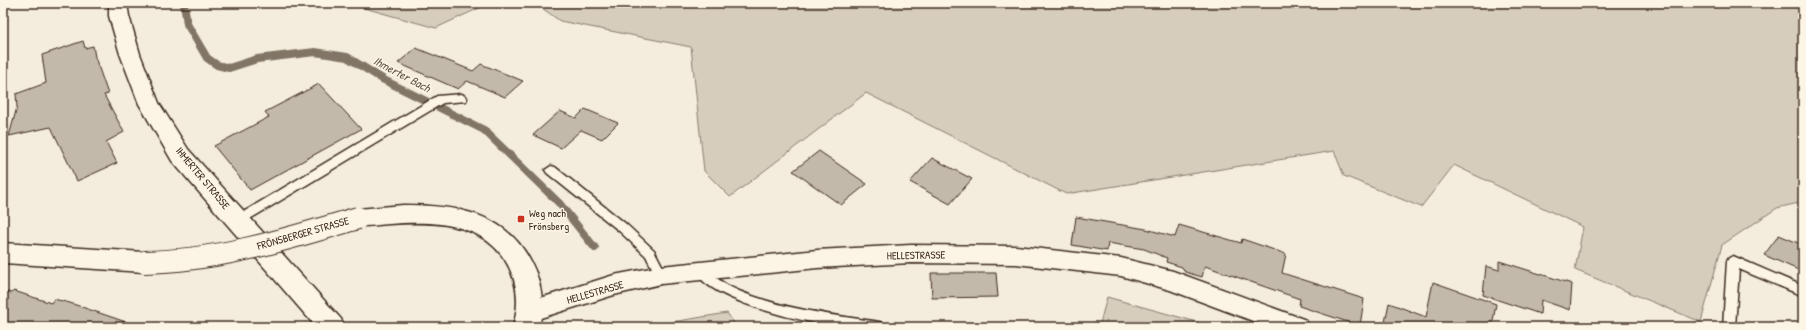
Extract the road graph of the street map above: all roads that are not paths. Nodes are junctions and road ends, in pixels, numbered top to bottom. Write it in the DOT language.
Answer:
graph roads {
  1 [pos="118,3"];
  2 [pos="462,98"];
  3 [pos="552,170"];
  4 [pos="239,220"];
  5 [pos="3,253"];
  6 [pos="701,271"];
  7 [pos="661,275"];
  8 [pos="1803,291"];
  9 [pos="528,319"];
  10 [pos="332,327"];
  11 [pos="879,327"];
  12 [pos="1297,327"];
  13 [pos="1729,327"];
  1 -- 4 [label="main road, IHMERTER STRASSE"];
  2 -- 4 [label="lane"];
  3 -- 7 [label="lane"];
  4 -- 10 [label="main road, IHMERTER STRASSE"];
  5 -- 9 [label="main road, FRÖNSBERGER STRASSE, bridge"];
  6 -- 7 [label="street, HELLESTRASSE"];
  6 -- 11 [label="lane"];
  6 -- 12 [label="street, HELLESTRASSE"];
  7 -- 9 [label="street, HELLESTRASSE"];
  8 -- 13 [label="lane"];
}
